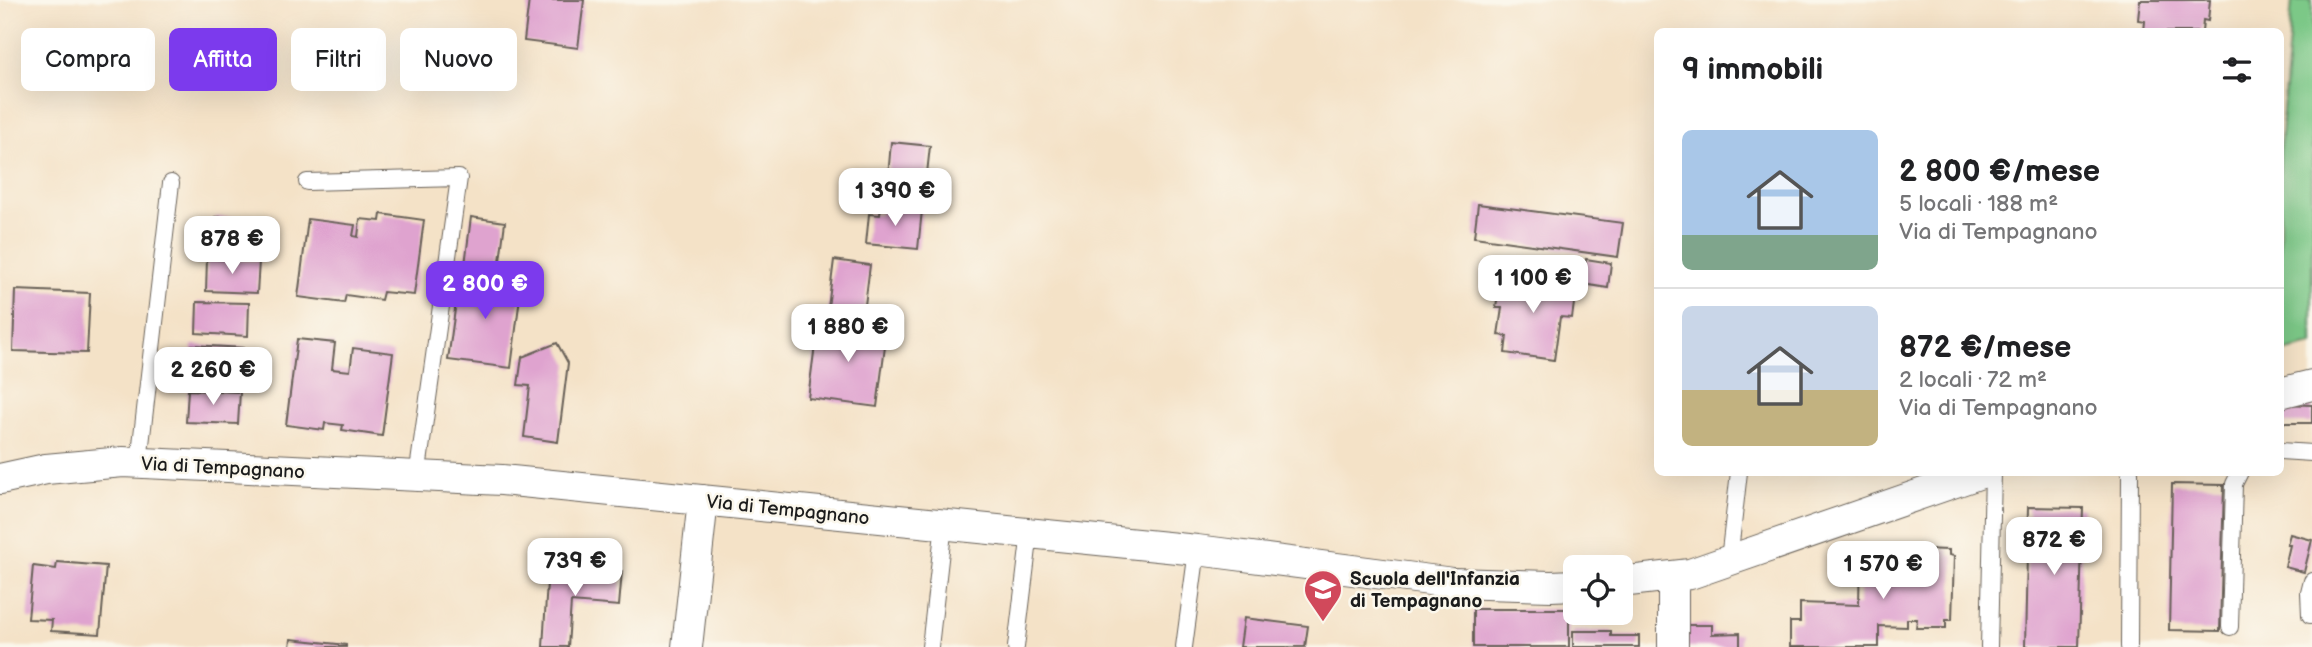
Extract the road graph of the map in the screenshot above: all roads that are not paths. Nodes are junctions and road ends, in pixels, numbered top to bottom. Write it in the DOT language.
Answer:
graph roads {
  1 [pos="307,181"];
  2 [pos="171,183"];
  3 [pos="2312,385"];
  4 [pos="2284,392"];
  5 [pos="2284,451"];
  6 [pos="2312,453"];
  7 [pos="139,463"];
  8 [pos="1739,476"];
  9 [pos="1972,476"];
  10 [pos="1993,476"];
  11 [pos="2130,476"];
  12 [pos="2238,476"];
  13 [pos="417,477"];
  14 [pos="0,479"];
  15 [pos="703,500"];
  16 [pos="944,524"];
  17 [pos="1030,532"];
  18 [pos="1197,550"];
  19 [pos="1729,560"];
  20 [pos="1673,576"];
  21 [pos="1633,581"];
  22 [pos="2312,581"];
  23 [pos="1563,585"];
  24 [pos="2310,615"];
  25 [pos="2230,627"];
  26 [pos="687,647"];
  27 [pos="930,647"];
  28 [pos="1016,647"];
  29 [pos="1184,647"];
  30 [pos="1673,647"];
  31 [pos="1989,647"];
  32 [pos="2129,647"];
  1 -- 13 [label="lane"];
  2 -- 7 [label="lane"];
  3 -- 4 [label="street"];
  5 -- 6 [label="lane"];
  7 -- 13 [label="street, Via di Tempagnano"];
  7 -- 14 [label="street, Via di Tempagnano"];
  8 -- 19 [label="lane"];
  9 -- 19 [label="street"];
  10 -- 31 [label="lane"];
  11 -- 32 [label="lane"];
  12 -- 25 [label="lane"];
  13 -- 15 [label="street, Via di Tempagnano"];
  15 -- 16 [label="street, Via di Tempagnano"];
  15 -- 26 [label="street"];
  16 -- 17 [label="street, Via di Tempagnano"];
  16 -- 27 [label="lane"];
  17 -- 18 [label="street, Via di Tempagnano"];
  17 -- 28 [label="lane"];
  18 -- 23 [label="street, Via di Tempagnano"];
  18 -- 29 [label="lane"];
  19 -- 20 [label="street"];
  20 -- 21 [label="street"];
  20 -- 30 [label="street"];
  22 -- 24 [label="lane"];
}
